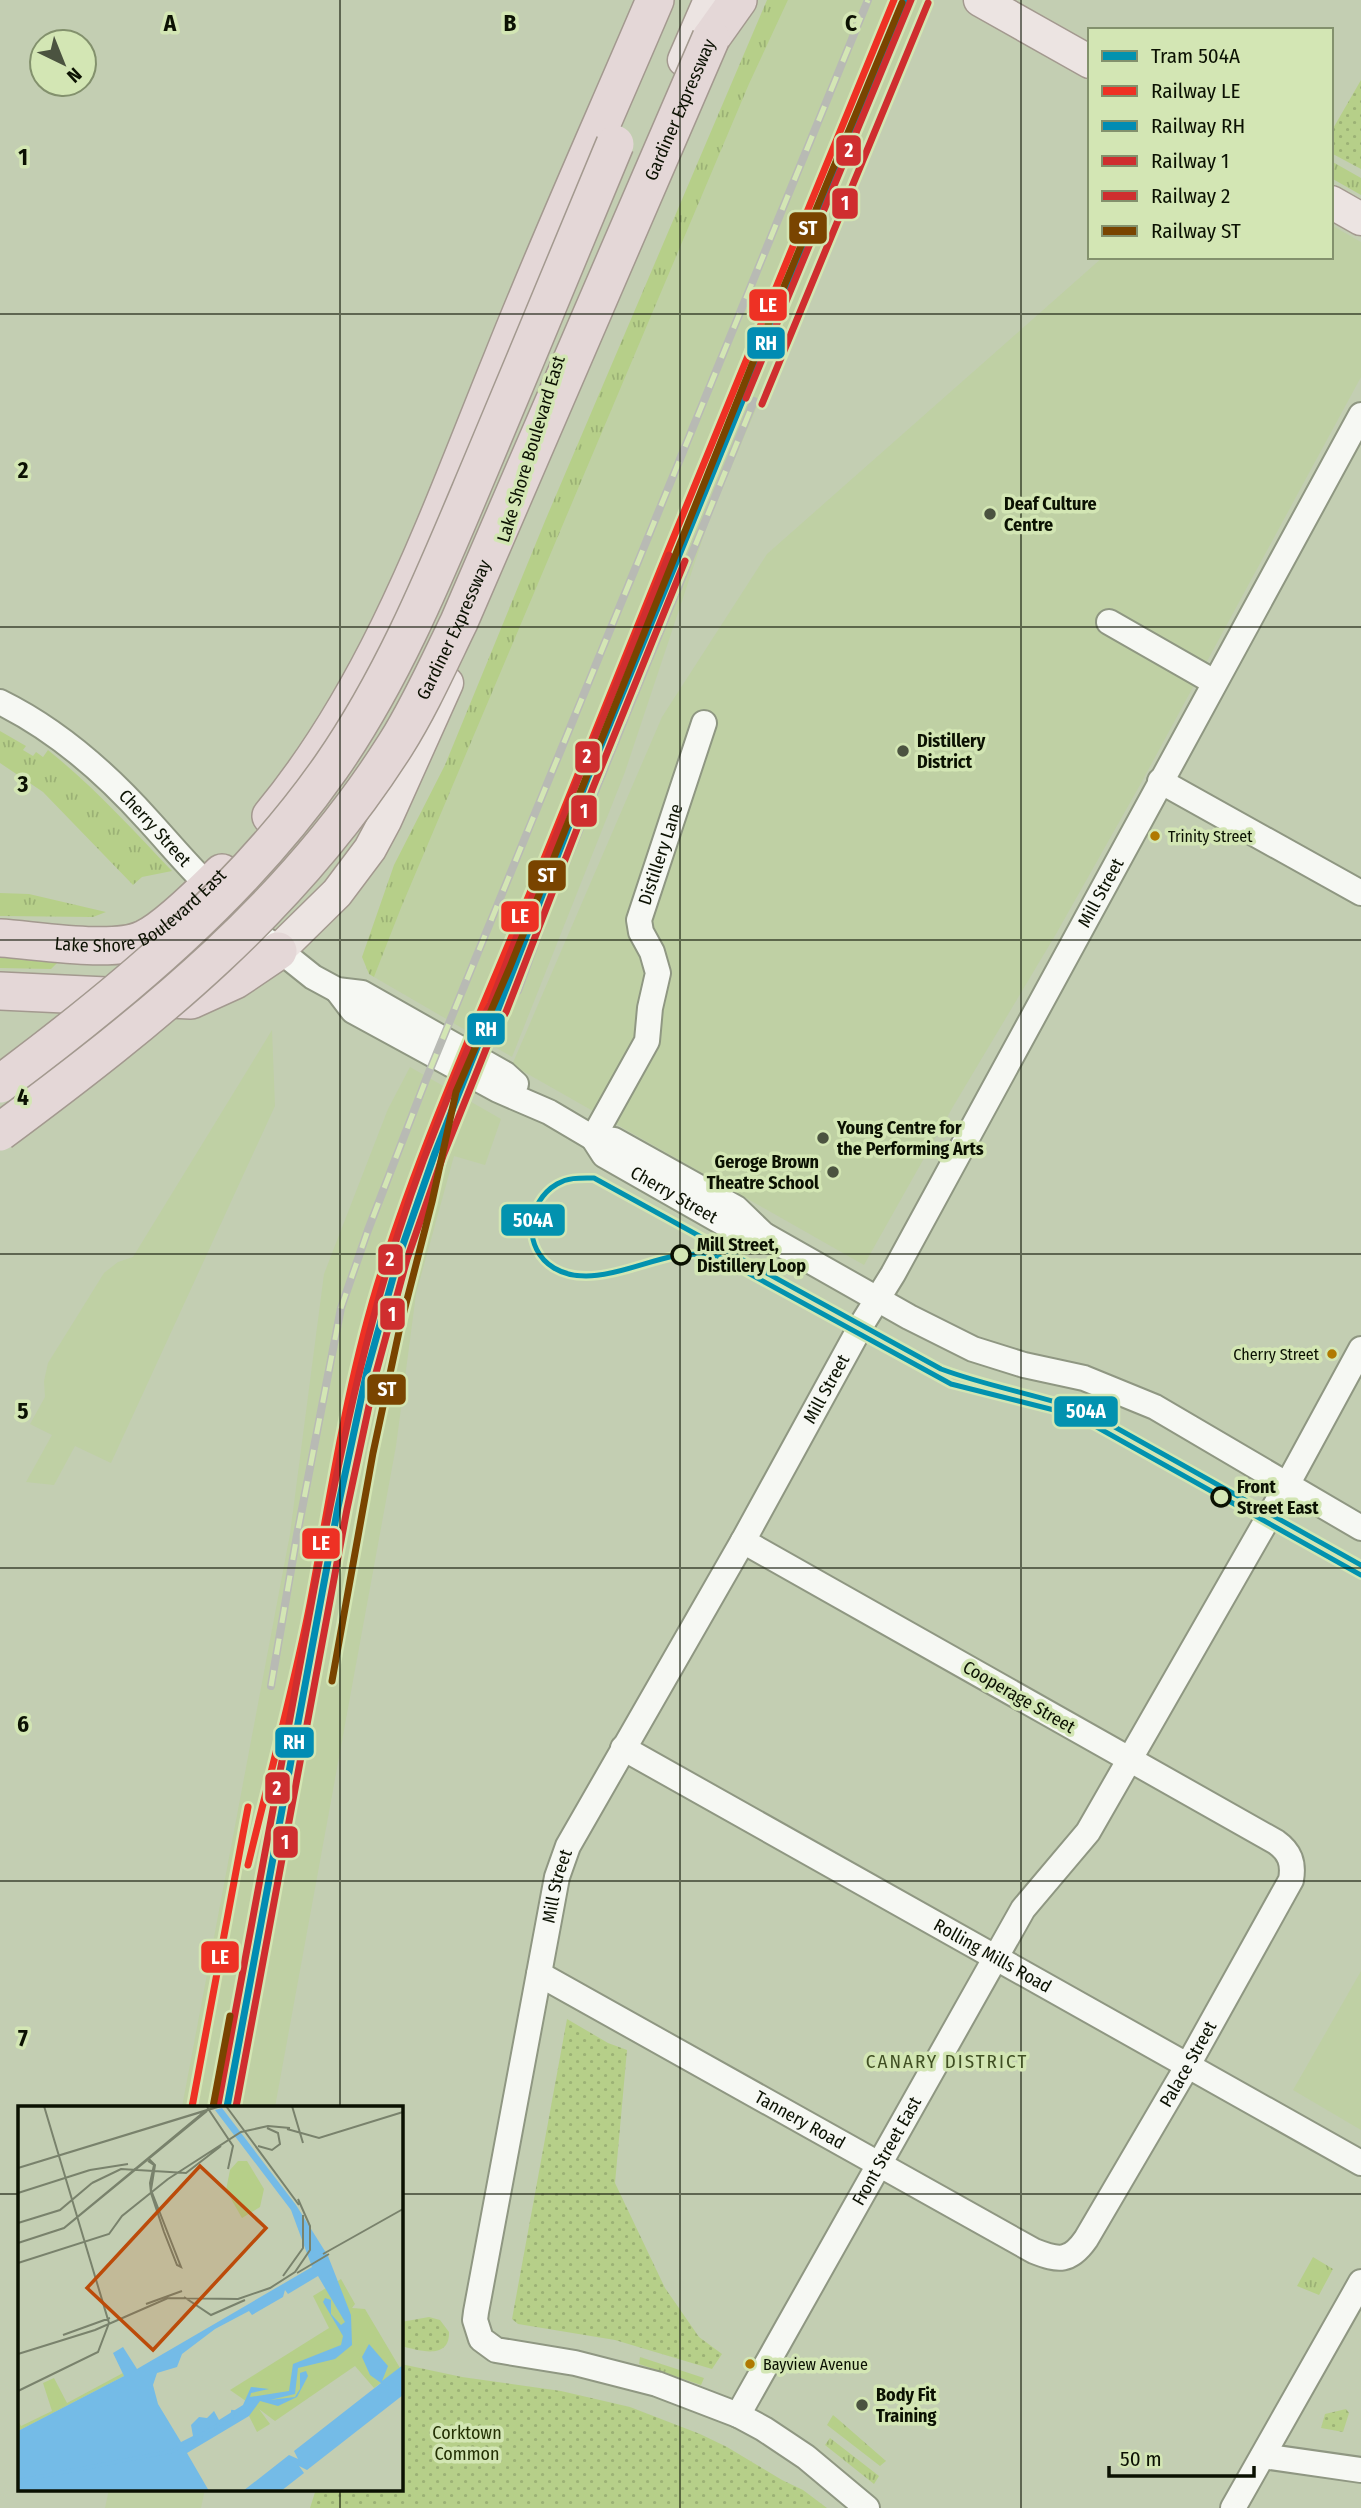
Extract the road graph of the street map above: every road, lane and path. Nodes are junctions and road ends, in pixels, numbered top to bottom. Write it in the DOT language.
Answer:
graph roads {
  1 [pos="655,0"];
  2 [pos="676,0"];
  3 [pos="710,0"];
  4 [pos="727,0"];
  5 [pos="738,0"];
  6 [pos="980,0"];
  7 [pos="711,38"];
  8 [pos="1088,61"];
  9 [pos="1333,203"];
  10 [pos="1361,219"];
  11 [pos="1361,415"];
  12 [pos="1109,622"];
  13 [pos="1214,682"];
  14 [pos="0,702"];
  15 [pos="704,723"];
  16 [pos="1160,781"];
  17 [pos="208,886"];
  18 [pos="1361,893"];
  19 [pos="0,937"];
  20 [pos="278,951"];
  21 [pos="0,991"];
  22 [pos="0,1084"];
  23 [pos="0,1132"];
  24 [pos="593,1138"];
  25 [pos="877,1299"];
  26 [pos="1361,1349"];
  27 [pos="1287,1485"];
  28 [pos="1361,1528"];
  29 [pos="743,1541"];
  30 [pos="623,1748"];
  31 [pos="1129,1760"];
  32 [pos="1290,1858"];
  33 [pos="996,1957"];
  34 [pos="538,1974"];
  35 [pos="1188,2065"];
  36 [pos="1361,2163"];
  37 [pos="880,2165"];
  38 [pos="1063,2259"];
  39 [pos="1361,2282"];
  40 [pos="738,2415"];
  41 [pos="1263,2456"];
  42 [pos="1361,2470"];
  43 [pos="867,2508"];
  44 [pos="1233,2508"];
  1 -- 17 [label="highway, Lake Shore Boulevard East"];
  2 -- 22 [label="highway, bridge"];
  3 -- 20 [label="main road, Lake Shore Boulevard East"];
  4 -- 7 [label="highway, Gardiner Expressway"];
  5 -- 7 [label="highway"];
  6 -- 8 [label="main road"];
  7 -- 23 [label="highway, Gardiner Expressway, bridge"];
  9 -- 10 [label="main road"];
  11 -- 13 [label="street, Mill Street"];
  12 -- 13 [label="street"];
  13 -- 16 [label="street, Mill Street"];
  14 -- 17 [label="street, Cherry Street"];
  15 -- 24 [label="street, Distillery Lane"];
  16 -- 18 [label="street"];
  16 -- 25 [label="street, Mill Street"];
  17 -- 19 [label="highway, Lake Shore Boulevard East"];
  17 -- 20 [label="street, Cherry Street"];
  20 -- 21 [label="highway, Lake Shore Boulevard East"];
  20 -- 24 [label="street, Cherry Street"];
  24 -- 25 [label="street, Cherry Street"];
  25 -- 27 [label="street, Cherry Street"];
  25 -- 29 [label="street, Mill Street"];
  26 -- 27 [label="street, Front Street East"];
  27 -- 28 [label="street, Cherry Street"];
  27 -- 31 [label="street, Front Street East"];
  29 -- 30 [label="street, Mill Street"];
  29 -- 31 [label="street, Cooperage Street"];
  30 -- 33 [label="street, Rolling Mills Road"];
  30 -- 34 [label="street, Mill Street"];
  31 -- 32 [label="street, Cooperage Street"];
  31 -- 33 [label="street, Front Street East"];
  32 -- 35 [label="street, Palace Street"];
  33 -- 35 [label="street, Rolling Mills Road"];
  33 -- 37 [label="street, Front Street East"];
  34 -- 37 [label="street, Tannery Road"];
  34 -- 40 [label="street, Mill Street"];
  35 -- 36 [label="street, Rolling Mills Road"];
  35 -- 38 [label="street, Palace Street"];
  37 -- 38 [label="street, Tannery Road"];
  37 -- 40 [label="street, Front Street East"];
  39 -- 41 [label="street"];
  40 -- 43 [label="street"];
  41 -- 42 [label="street"];
  41 -- 44 [label="street"];
}
